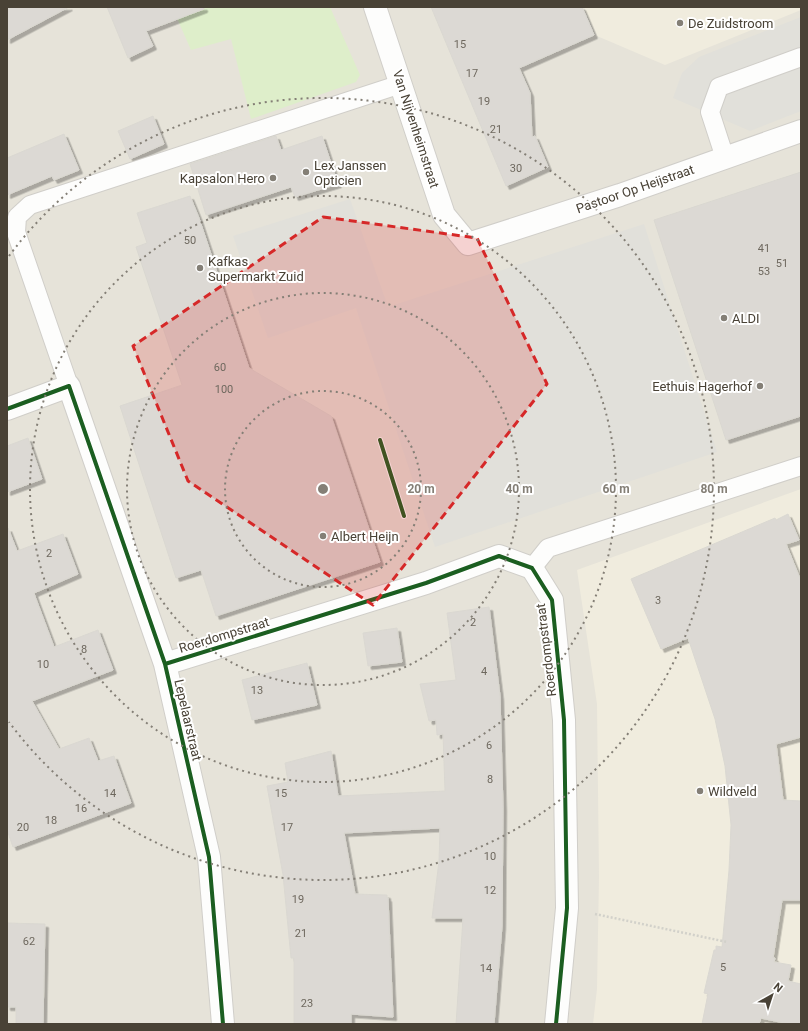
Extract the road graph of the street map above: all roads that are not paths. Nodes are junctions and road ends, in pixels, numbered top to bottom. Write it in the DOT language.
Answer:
graph roads {
  1 [pos="375,7"];
  2 [pos="801,57"];
  3 [pos="401,84"];
  4 [pos="801,131"];
  5 [pos="725,158"];
  6 [pos="468,244"];
  7 [pos="69,386"];
  8 [pos="7,409"];
  9 [pos="801,466"];
  10 [pos="532,568"];
  11 [pos="165,664"];
  12 [pos="223,1024"];
  13 [pos="556,1024"];
  1 -- 3 [label="street, Van Nijvenheimstraat"];
  2 -- 5 [label="lane"];
  3 -- 6 [label="street, Van Nijvenheimstraat"];
  3 -- 7 [label="lane"];
  4 -- 5 [label="street, Pastoor Op Heijstraat"];
  5 -- 6 [label="street, Pastoor Op Heijstraat"];
  7 -- 8 [label="street"];
  7 -- 11 [label="street, Lepelaarstraat"];
  9 -- 10 [label="lane"];
  10 -- 11 [label="street, Roerdompstraat"];
  10 -- 13 [label="street, Roerdompstraat"];
  11 -- 12 [label="street, Lepelaarstraat"];
}
